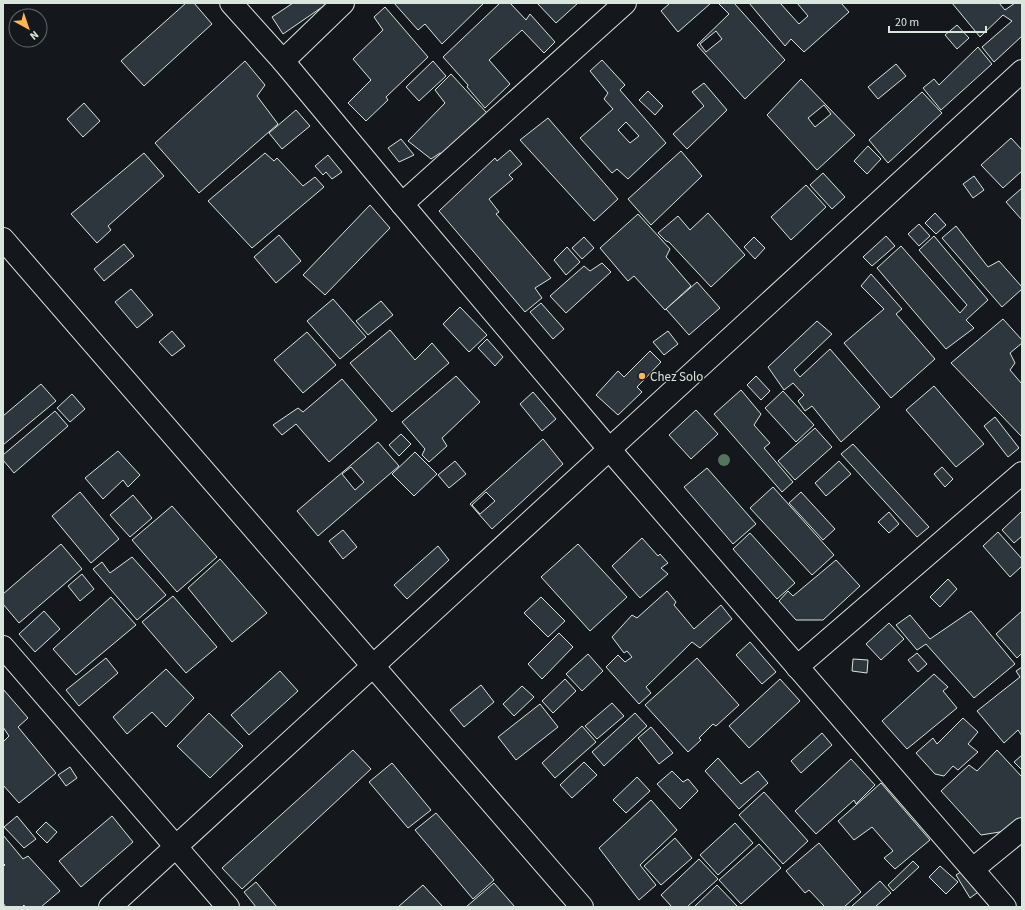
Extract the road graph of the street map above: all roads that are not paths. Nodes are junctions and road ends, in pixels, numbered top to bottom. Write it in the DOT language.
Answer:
graph roads {
  1 [pos="231,3"];
  2 [pos="343,3"];
  3 [pos="625,3"];
  4 [pos="283,61"];
  5 [pos="1022,71"];
  6 [pos="402,204"];
  7 [pos="3,239"];
  8 [pos="610,450"];
  9 [pos="1022,473"];
  10 [pos="3,647"];
  11 [pos="374,666"];
  12 [pos="797,667"];
  13 [pos="1022,829"];
  14 [pos="176,847"];
  15 [pos="973,870"];
  16 [pos="110,907"];
  17 [pos="228,907"];
  18 [pos="582,907"];
  19 [pos="1005,907"];
  1 -- 4 [label="street"];
  2 -- 4 [label="street"];
  3 -- 6 [label="street"];
  4 -- 6 [label="street"];
  5 -- 8 [label="street"];
  6 -- 8 [label="street"];
  7 -- 11 [label="street"];
  8 -- 11 [label="street"];
  8 -- 12 [label="street"];
  9 -- 12 [label="street"];
  10 -- 14 [label="street"];
  11 -- 14 [label="street"];
  11 -- 18 [label="street"];
  12 -- 15 [label="street"];
  13 -- 15 [label="street"];
  14 -- 16 [label="street"];
  14 -- 17 [label="street"];
  15 -- 19 [label="street"];
}
